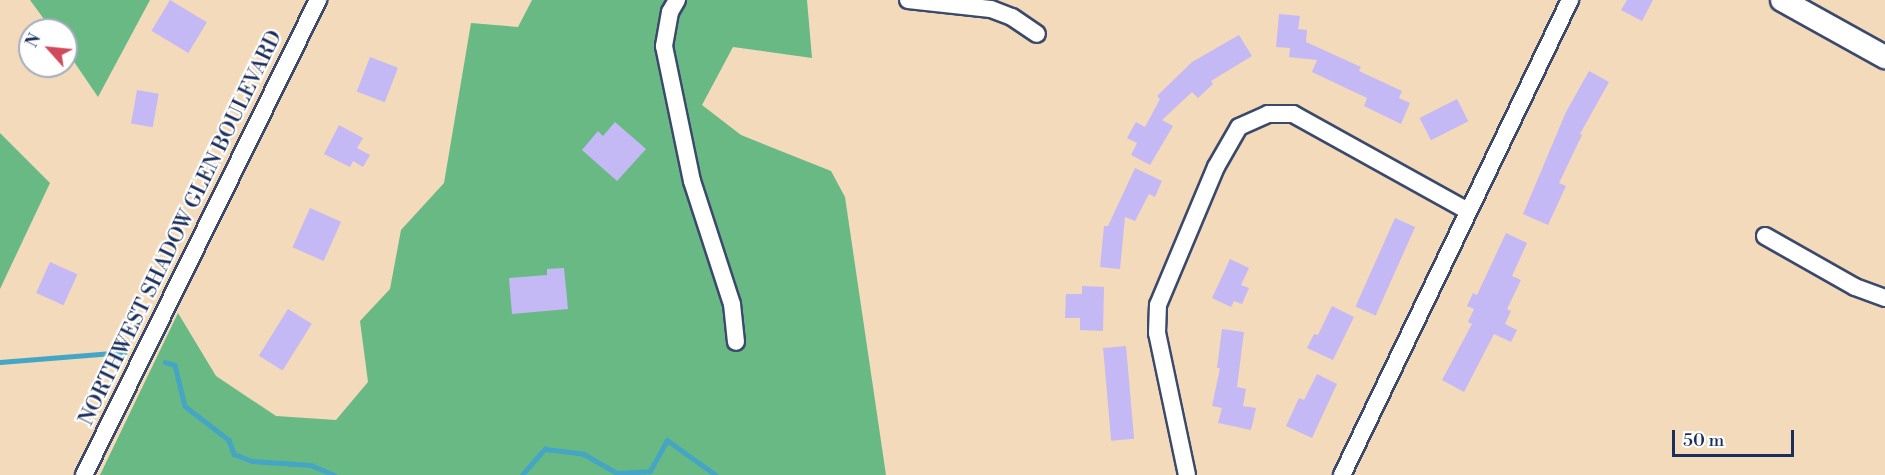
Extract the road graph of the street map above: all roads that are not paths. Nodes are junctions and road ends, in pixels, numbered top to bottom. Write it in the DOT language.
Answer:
graph roads {
  1 [pos="318,0"];
  2 [pos="677,0"];
  3 [pos="908,0"];
  4 [pos="1570,0"];
  5 [pos="1782,0"];
  6 [pos="1037,34"];
  7 [pos="1885,57"];
  8 [pos="1468,211"];
  9 [pos="1765,236"];
  10 [pos="1885,298"];
  11 [pos="736,342"];
  12 [pos="84,475"];
  13 [pos="1187,475"];
  14 [pos="1342,475"];
  1 -- 12 [label="street, NORTHWEST SHADOW GLEN BOULEVARD"];
  2 -- 11 [label="street"];
  3 -- 6 [label="street"];
  4 -- 8 [label="street"];
  5 -- 7 [label="main road"];
  8 -- 13 [label="street"];
  8 -- 14 [label="street"];
  9 -- 10 [label="street"];
}
